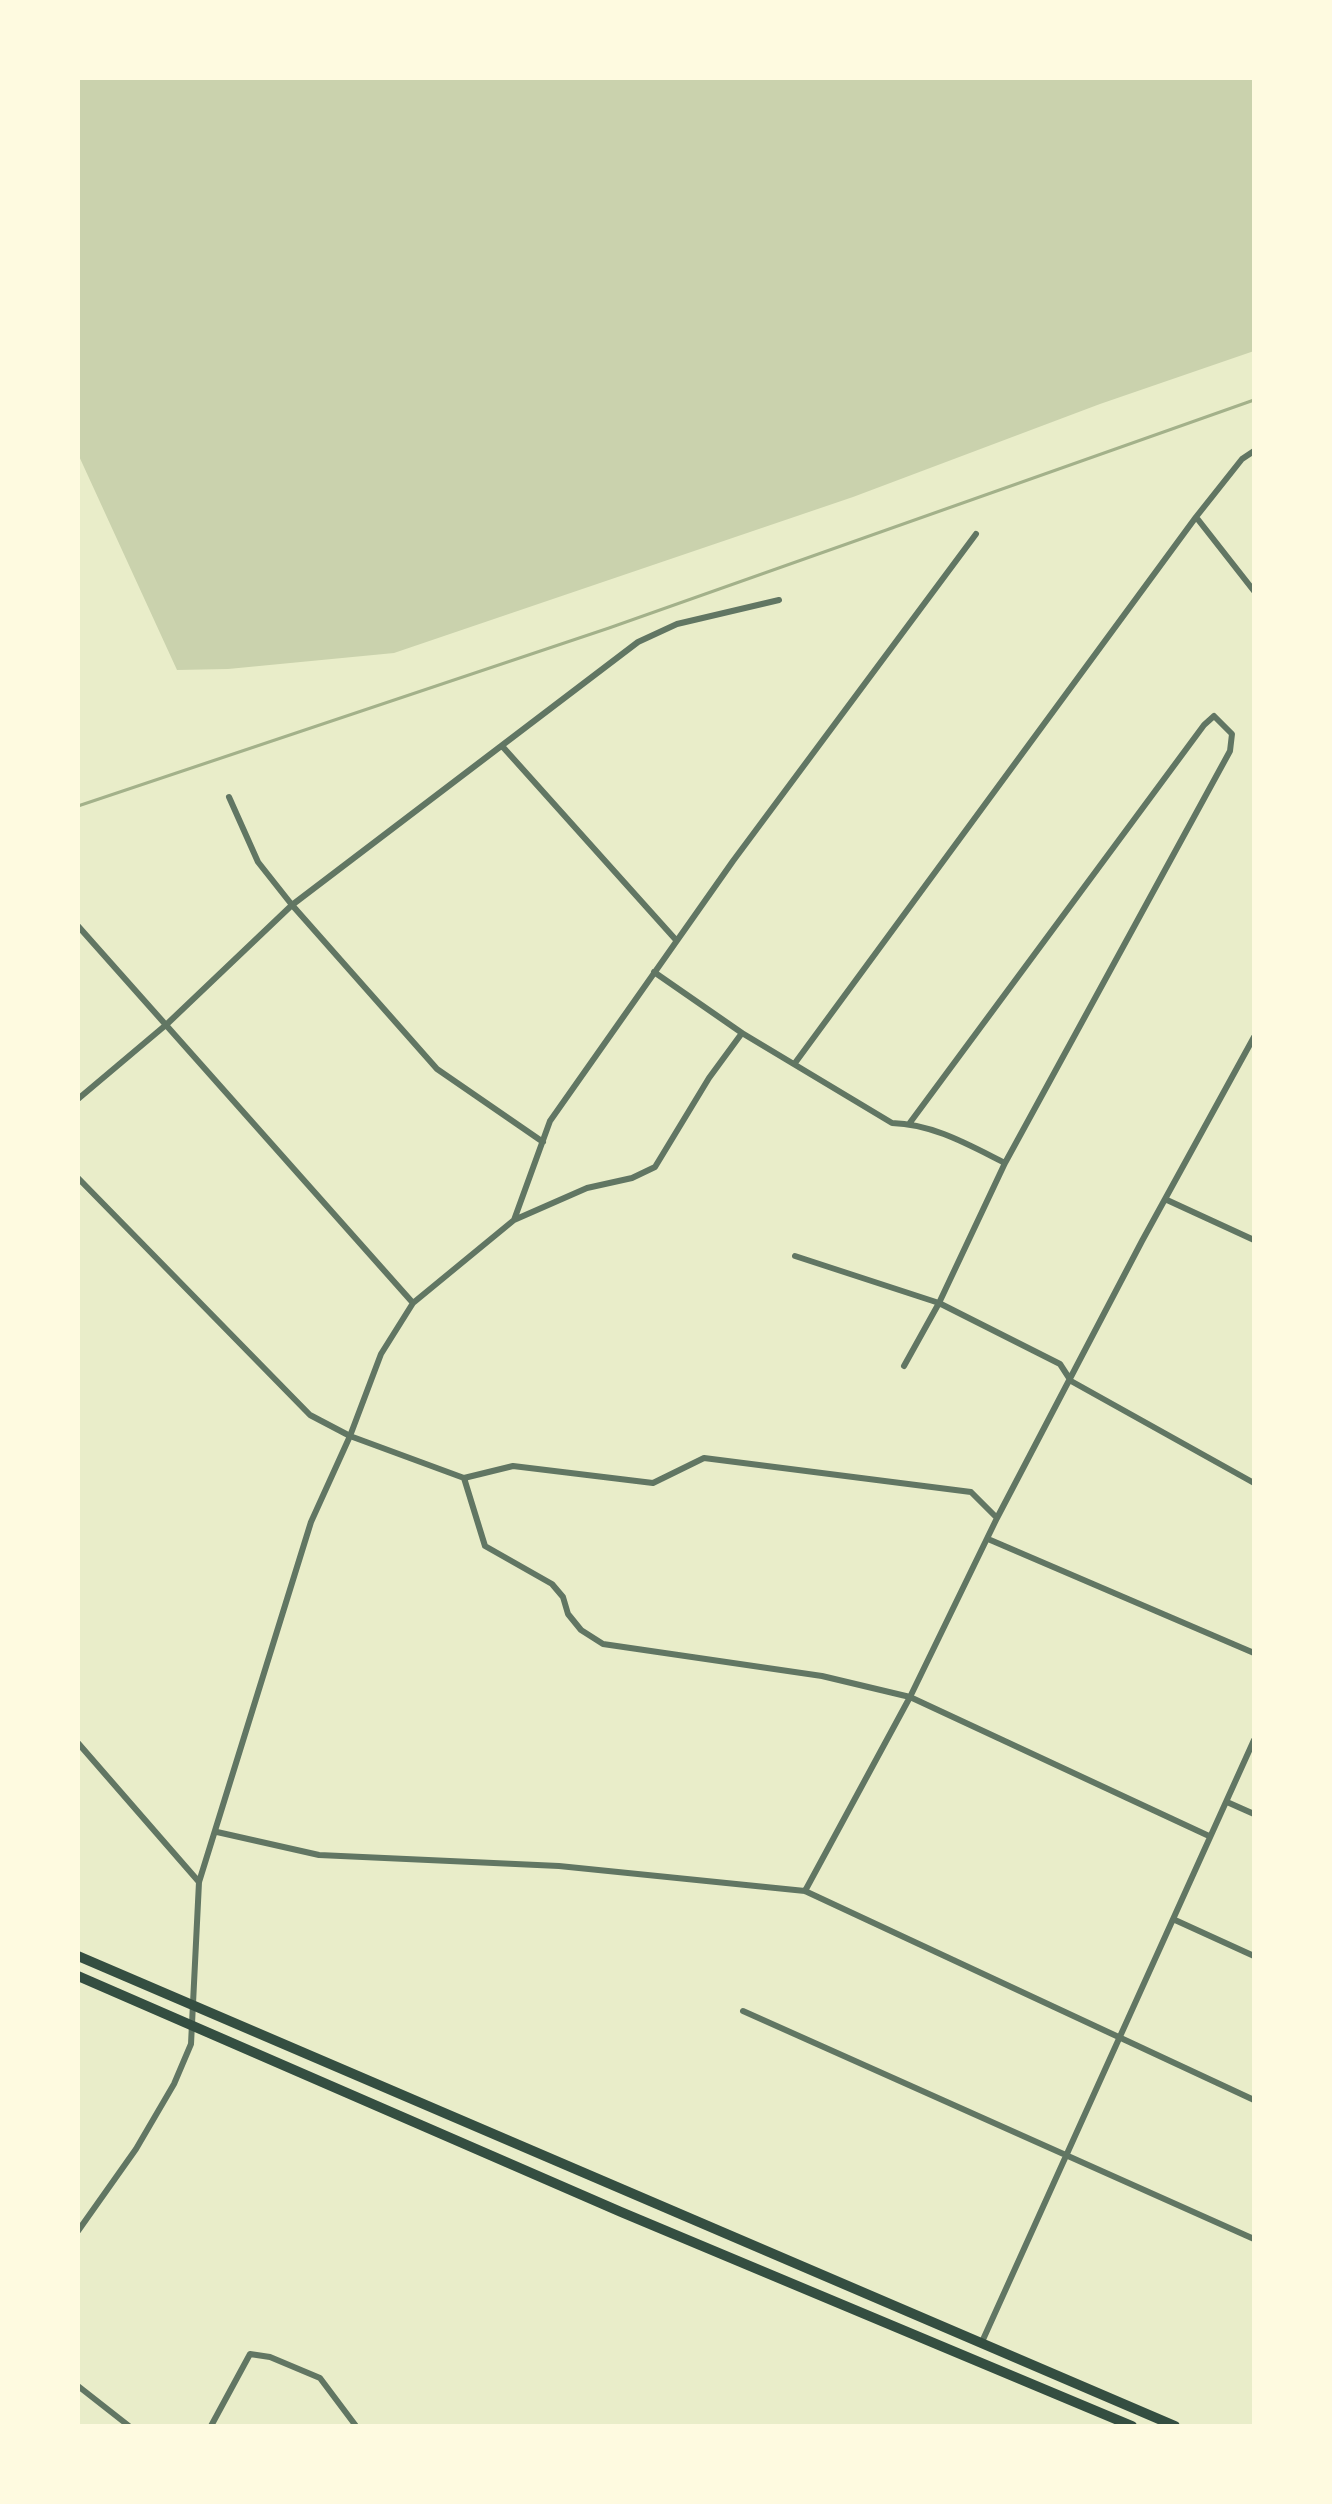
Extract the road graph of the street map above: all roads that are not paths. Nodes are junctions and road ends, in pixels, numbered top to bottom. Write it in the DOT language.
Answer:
graph roads {
  1 [pos="1254,451"];
  2 [pos="1196,517"];
  3 [pos="976,534"];
  4 [pos="1254,591"];
  5 [pos="779,600"];
  6 [pos="502,746"];
  7 [pos="229,797"];
  8 [pos="292,905"];
  9 [pos="78,926"];
  10 [pos="676,940"];
  11 [pos="654,972"];
  12 [pos="167,1024"];
  13 [pos="742,1033"];
  14 [pos="1254,1037"];
  15 [pos="795,1063"];
  16 [pos="78,1099"];
  17 [pos="909,1124"];
  18 [pos="543,1142"];
  19 [pos="1005,1163"];
  20 [pos="78,1178"];
  21 [pos="1167,1200"];
  22 [pos="514,1220"];
  23 [pos="1254,1240"];
  24 [pos="795,1256"];
  25 [pos="413,1303"];
  26 [pos="939,1303"];
  27 [pos="904,1366"];
  28 [pos="1071,1381"];
  29 [pos="350,1436"];
  30 [pos="464,1478"];
  31 [pos="1254,1483"];
  32 [pos="997,1518"];
  33 [pos="988,1539"];
  34 [pos="1254,1653"];
  35 [pos="910,1697"];
  36 [pos="1254,1740"];
  37 [pos="78,1743"];
  38 [pos="1227,1802"];
  39 [pos="1254,1814"];
  40 [pos="217,1832"];
  41 [pos="1209,1836"];
  42 [pos="199,1882"];
  43 [pos="805,1891"];
  44 [pos="1175,1920"];
  45 [pos="78,1956"];
  46 [pos="1254,1956"];
  47 [pos="78,1976"];
  48 [pos="193,2006"];
  49 [pos="743,2011"];
  50 [pos="194,2026"];
  51 [pos="1119,2039"];
  52 [pos="1254,2100"];
  53 [pos="1066,2155"];
  54 [pos="78,2231"];
  55 [pos="1254,2239"];
  56 [pos="981,2344"];
  57 [pos="78,2386"];
  58 [pos="129,2426"];
  59 [pos="211,2426"];
  60 [pos="356,2426"];
  61 [pos="1132,2426"];
  62 [pos="1175,2426"];
  1 -- 2 [label="street"];
  2 -- 4 [label="street"];
  2 -- 15 [label="street"];
  3 -- 10 [label="street"];
  5 -- 6 [label="street"];
  6 -- 8 [label="street"];
  6 -- 10 [label="street"];
  7 -- 8 [label="street"];
  8 -- 12 [label="street"];
  8 -- 18 [label="street"];
  9 -- 12 [label="street"];
  10 -- 11 [label="street"];
  11 -- 13 [label="street"];
  11 -- 18 [label="street"];
  12 -- 16 [label="street"];
  12 -- 25 [label="street"];
  13 -- 15 [label="street"];
  13 -- 22 [label="street"];
  14 -- 21 [label="street"];
  15 -- 17 [label="street"];
  17 -- 19 [label="street"];
  17 -- 19 [label="street"];
  18 -- 22 [label="street"];
  19 -- 26 [label="street"];
  20 -- 29 [label="street"];
  21 -- 23 [label="street"];
  21 -- 28 [label="street"];
  22 -- 25 [label="street"];
  24 -- 26 [label="street"];
  25 -- 29 [label="street"];
  26 -- 27 [label="street"];
  26 -- 28 [label="street"];
  28 -- 31 [label="street"];
  28 -- 32 [label="street"];
  29 -- 30 [label="street"];
  29 -- 40 [label="street"];
  30 -- 32 [label="street"];
  30 -- 35 [label="street"];
  32 -- 33 [label="street"];
  33 -- 34 [label="street"];
  33 -- 35 [label="street"];
  35 -- 41 [label="street"];
  35 -- 43 [label="street"];
  36 -- 38 [label="street"];
  37 -- 42 [label="street"];
  38 -- 39 [label="street"];
  38 -- 41 [label="street"];
  40 -- 42 [label="street"];
  40 -- 43 [label="street"];
  41 -- 44 [label="street"];
  42 -- 48 [label="street"];
  43 -- 51 [label="street"];
  44 -- 46 [label="street"];
  44 -- 51 [label="street"];
  45 -- 48 [label="highway"];
  47 -- 50 [label="highway"];
  48 -- 50 [label="street"];
  48 -- 56 [label="highway"];
  49 -- 53 [label="street"];
  50 -- 54 [label="street"];
  50 -- 61 [label="highway"];
  51 -- 52 [label="street"];
  51 -- 53 [label="street"];
  53 -- 55 [label="street"];
  53 -- 56 [label="street"];
  56 -- 62 [label="highway"];
  57 -- 58 [label="street"];
  59 -- 60 [label="street"];
}
